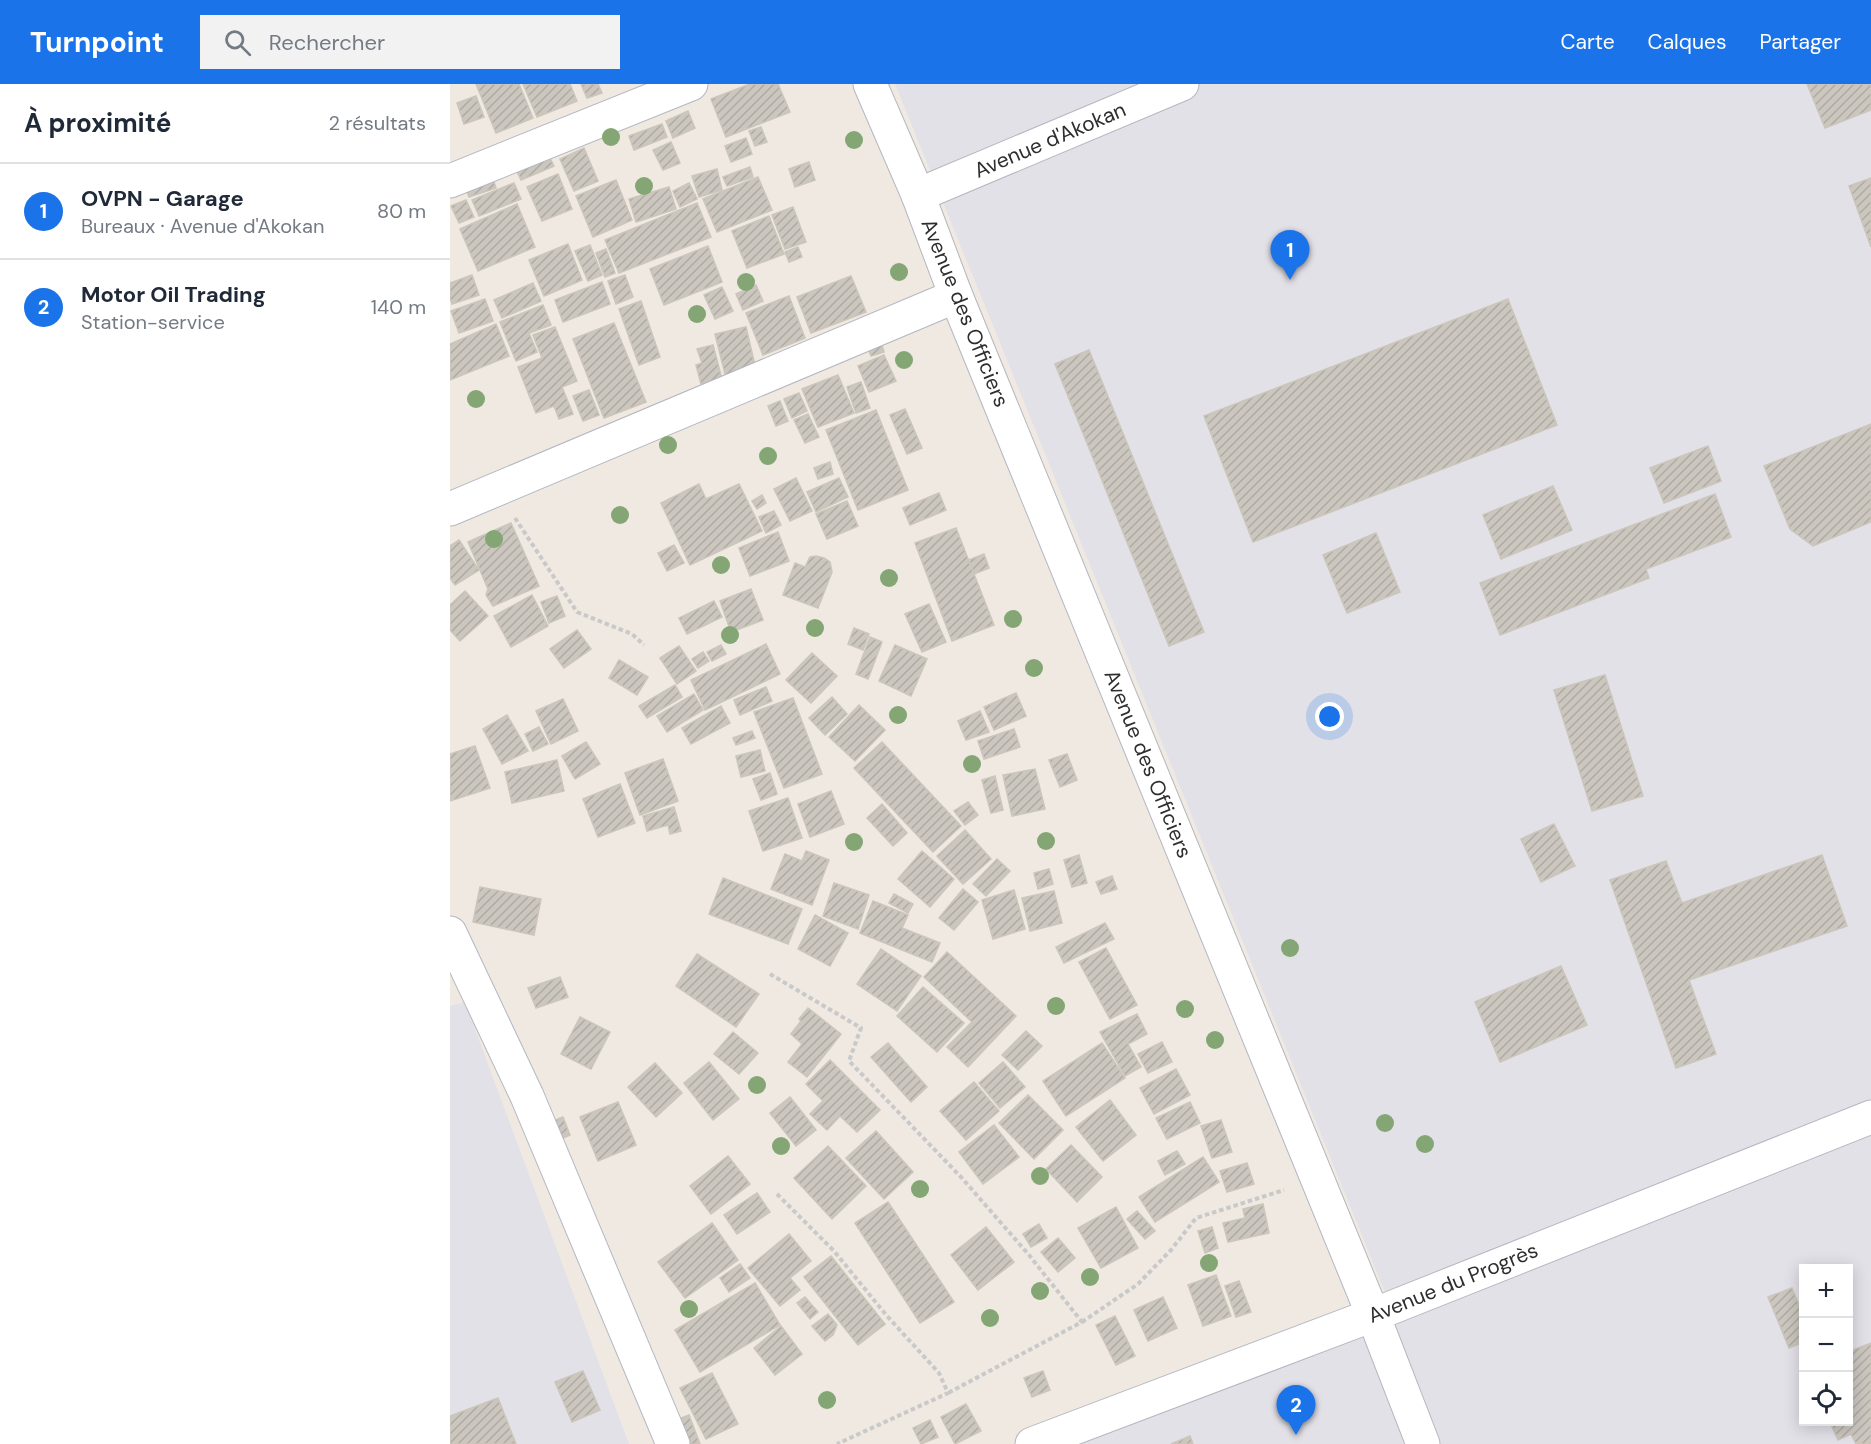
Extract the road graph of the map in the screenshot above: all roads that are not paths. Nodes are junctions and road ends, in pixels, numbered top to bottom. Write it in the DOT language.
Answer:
graph roads {
  1 [pos="691,84"];
  2 [pos="870,84"];
  3 [pos="1182,84"];
  4 [pos="450,181"];
  5 [pos="918,195"];
  6 [pos="956,296"];
  7 [pos="450,509"];
  8 [pos="450,933"];
  9 [pos="1871,1117"];
  10 [pos="1374,1315"];
  11 [pos="674,1444"];
  12 [pos="1032,1444"];
  13 [pos="1423,1444"];
  1 -- 4 [label="street"];
  2 -- 5 [label="street, Avenue des Officiers"];
  3 -- 5 [label="street, Avenue d'Akokan"];
  5 -- 6 [label="street, Avenue des Officiers"];
  6 -- 7 [label="street"];
  6 -- 10 [label="street, Avenue des Officiers"];
  8 -- 11 [label="street"];
  9 -- 10 [label="street, Avenue du Progrès"];
  10 -- 12 [label="street, Avenue du Progrès"];
  10 -- 13 [label="street, Avenue des Officiers"];
}
